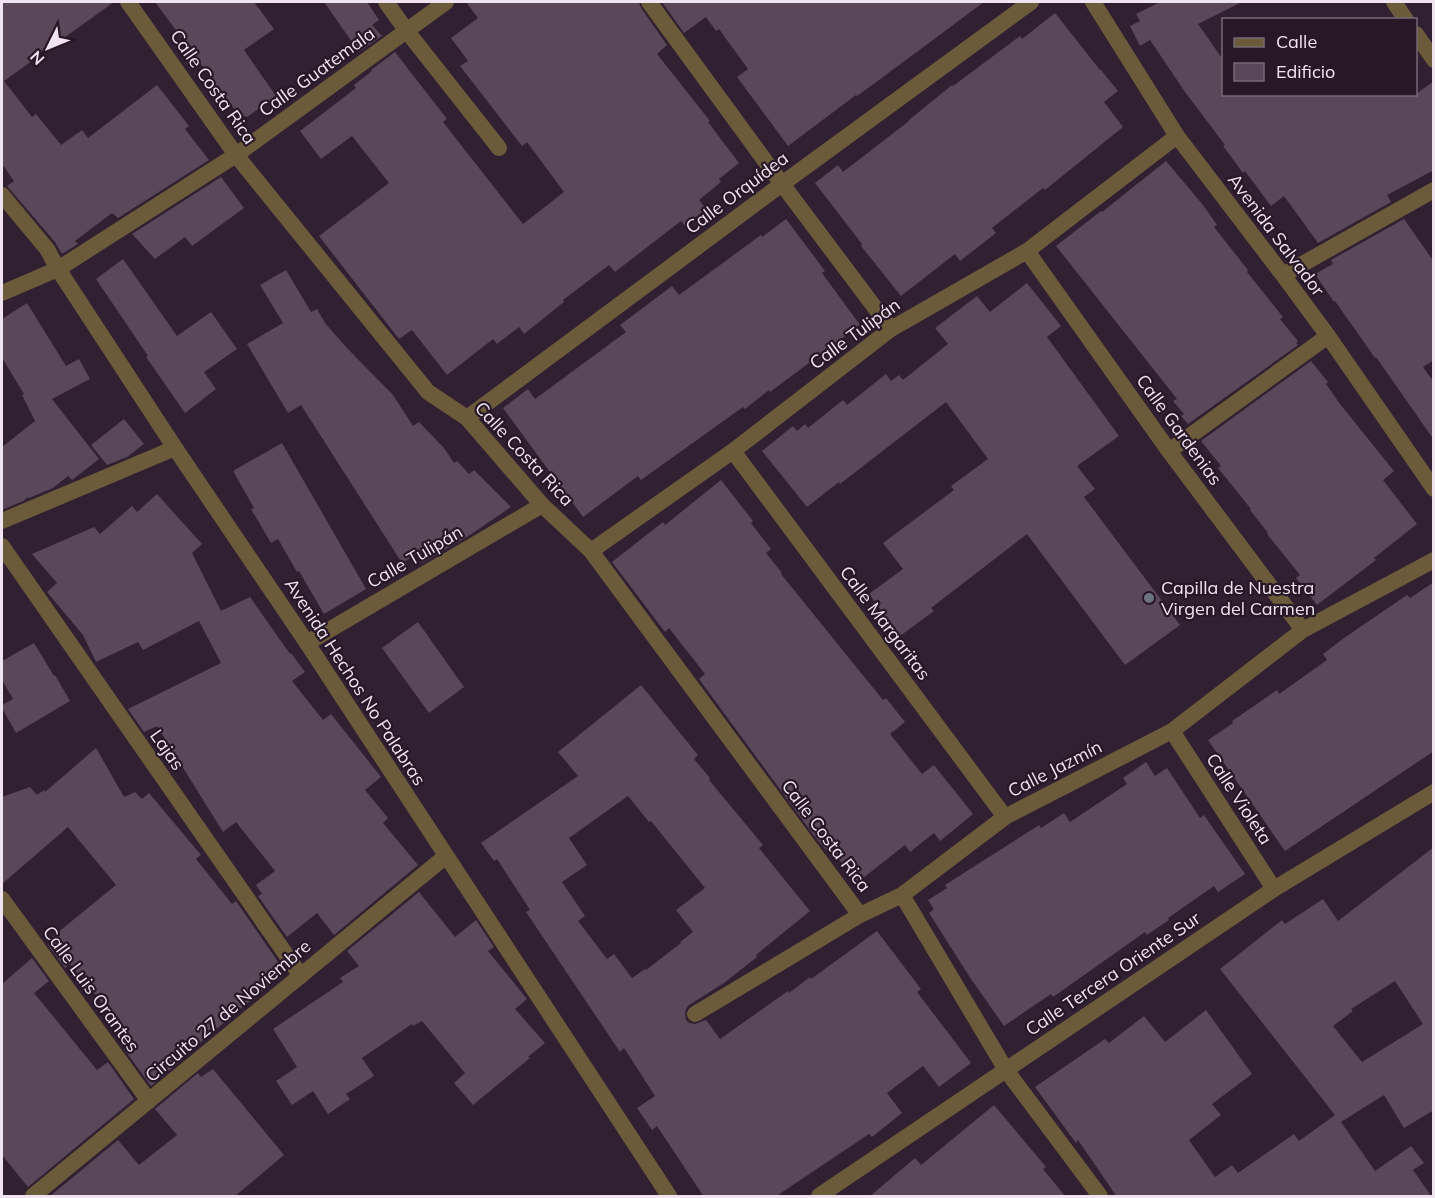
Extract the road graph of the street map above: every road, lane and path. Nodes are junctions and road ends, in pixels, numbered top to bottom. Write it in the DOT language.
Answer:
graph roads {
  1 [pos="128,2"];
  2 [pos="386,2"];
  3 [pos="446,2"];
  4 [pos="649,2"];
  5 [pos="1031,2"];
  6 [pos="1093,2"];
  7 [pos="1394,2"];
  8 [pos="1405,18"];
  9 [pos="406,30"];
  10 [pos="1417,35"];
  11 [pos="1434,60"];
  12 [pos="1177,136"];
  13 [pos="500,148"];
  14 [pos="236,155"];
  15 [pos="782,184"];
  16 [pos="1434,190"];
  17 [pos="2,195"];
  18 [pos="1027,251"];
  19 [pos="58,269"];
  20 [pos="1283,275"];
  21 [pos="2,293"];
  22 [pos="891,329"];
  23 [pos="1328,336"];
  24 [pos="467,418"];
  25 [pos="175,448"];
  26 [pos="1169,451"];
  27 [pos="733,452"];
  28 [pos="1434,489"];
  29 [pos="542,505"];
  30 [pos="2,521"];
  31 [pos="2,546"];
  32 [pos="591,551"];
  33 [pos="1434,560"];
  34 [pos="1303,630"];
  35 [pos="307,643"];
  36 [pos="1172,730"];
  37 [pos="1434,792"];
  38 [pos="1005,817"];
  39 [pos="446,856"];
  40 [pos="1274,889"];
  41 [pos="902,895"];
  42 [pos="2,899"];
  43 [pos="860,915"];
  44 [pos="301,976"];
  45 [pos="695,1014"];
  46 [pos="1006,1070"];
  47 [pos="150,1101"];
  48 [pos="819,1196"];
  49 [pos="33,1197"];
  50 [pos="669,1197"];
  51 [pos="1100,1197"];
  1 -- 14 [label="street, Calle Costa Rica"];
  2 -- 9 [label="street"];
  3 -- 9 [label="street, Calle Guatemala"];
  4 -- 15 [label="street"];
  5 -- 15 [label="street, Calle Orquídea"];
  6 -- 12 [label="street, Avenida Salvador"];
  7 -- 8 [label="street"];
  9 -- 13 [label="street"];
  9 -- 14 [label="street, Calle Guatemala"];
  10 -- 11 [label="street"];
  12 -- 18 [label="street, Calle Tulipán"];
  12 -- 20 [label="street, Avenida Salvador"];
  14 -- 19 [label="street, Calle Guatemala"];
  14 -- 24 [label="street, Calle Costa Rica"];
  15 -- 22 [label="street"];
  15 -- 24 [label="street, Calle Orquídea"];
  16 -- 20 [label="street"];
  17 -- 19 [label="street, Avenida Hechos No Palabras"];
  18 -- 22 [label="street, Calle Tulipán"];
  18 -- 26 [label="street, Calle Gardenias"];
  19 -- 21 [label="street, Calle Guatemala"];
  19 -- 25 [label="street, Avenida Hechos No Palabras"];
  20 -- 23 [label="street, Avenida Salvador"];
  22 -- 27 [label="street, Calle Tulipán"];
  23 -- 26 [label="street"];
  23 -- 28 [label="street, Avenida Salvador"];
  24 -- 29 [label="street, Calle Costa Rica"];
  25 -- 30 [label="street"];
  25 -- 35 [label="street, Avenida Hechos No Palabras"];
  26 -- 34 [label="street, Calle Gardenias"];
  27 -- 32 [label="street, Calle Tulipán"];
  27 -- 38 [label="street, Calle Margaritas"];
  29 -- 32 [label="street, Calle Costa Rica"];
  29 -- 35 [label="street, Calle Tulipán"];
  31 -- 44 [label="street, Lajas"];
  32 -- 43 [label="street, Calle Costa Rica"];
  33 -- 34 [label="street, Calle Jazmín"];
  34 -- 36 [label="street, Calle Jazmín"];
  35 -- 39 [label="street, Avenida Hechos No Palabras"];
  36 -- 38 [label="street, Calle Jazmín"];
  36 -- 40 [label="street, Calle Violeta"];
  37 -- 40 [label="street, Calle Tercera Oriente Sur"];
  38 -- 41 [label="street, Calle Jazmín"];
  39 -- 44 [label="street, Circuito 27 de Noviembre"];
  39 -- 50 [label="street, Avenida Hechos No Palabras"];
  40 -- 46 [label="street, Calle Tercera Oriente Sur"];
  41 -- 43 [label="street, Calle Jazmín"];
  41 -- 46 [label="street"];
  42 -- 47 [label="street, Calle Luis Orantes"];
  43 -- 45 [label="street, Calle Jazmín"];
  44 -- 47 [label="street, Circuito 27 de Noviembre"];
  46 -- 48 [label="street, Calle Tercera Oriente Sur"];
  46 -- 51 [label="street"];
  47 -- 49 [label="street, Circuito 27 de Noviembre"];
}
